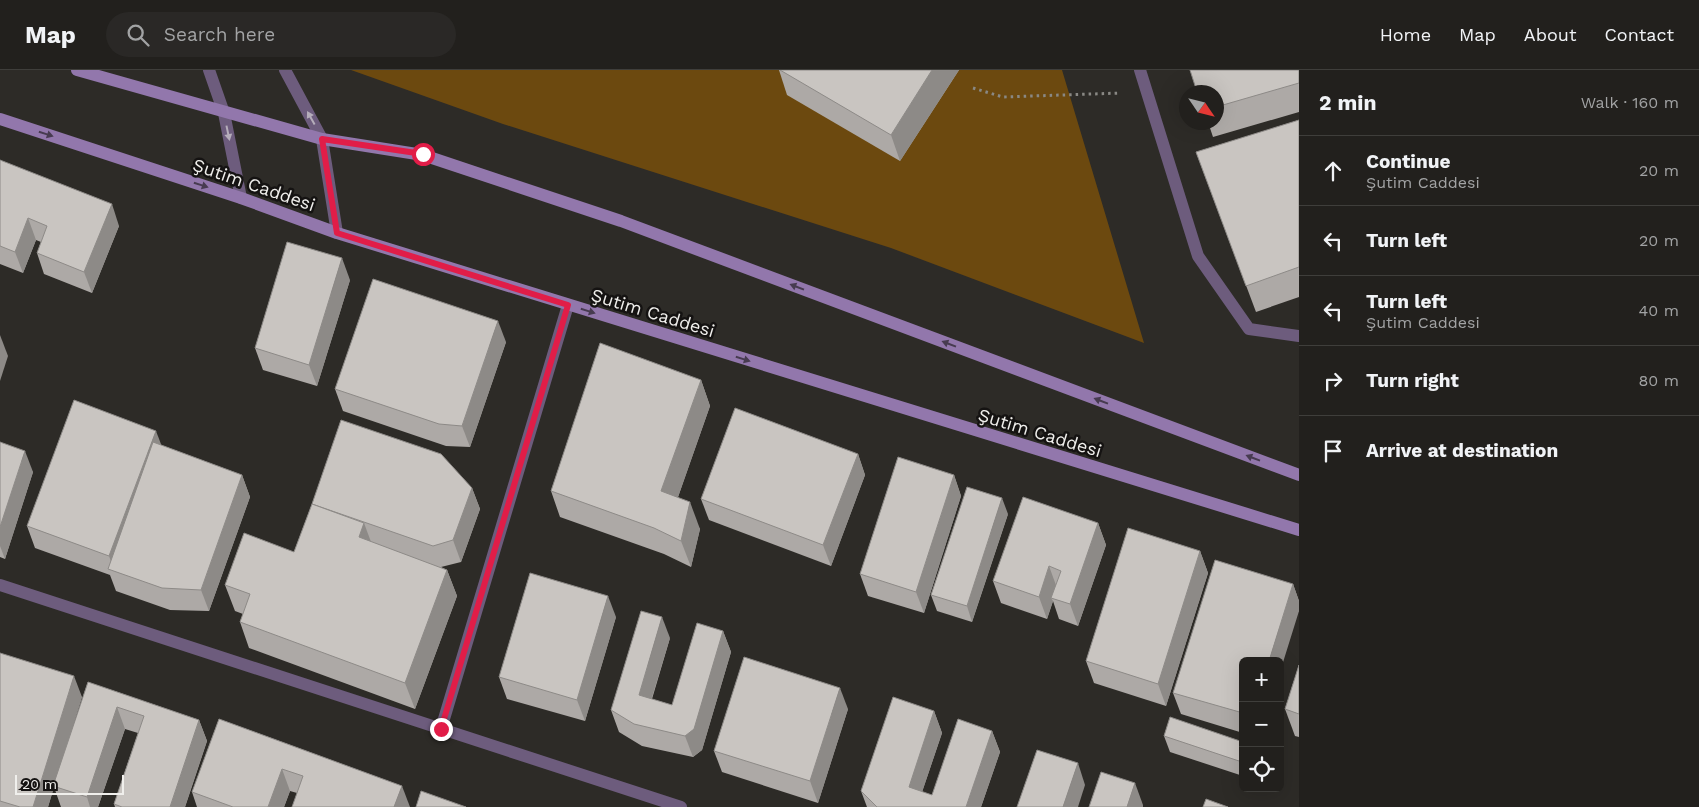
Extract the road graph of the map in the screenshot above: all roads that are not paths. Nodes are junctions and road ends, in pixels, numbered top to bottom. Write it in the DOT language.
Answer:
graph roads {
  1 [pos="77,70"];
  2 [pos="209,70"];
  3 [pos="284,70"];
  4 [pos="1140,70"];
  5 [pos="224,113"];
  6 [pos="0,119"];
  7 [pos="322,139"];
  8 [pos="241,198"];
  9 [pos="337,233"];
  10 [pos="568,305"];
  11 [pos="1299,336"];
  12 [pos="1299,475"];
  13 [pos="1299,530"];
  14 [pos="0,585"];
  15 [pos="441,729"];
  16 [pos="681,807"];
  1 -- 5 [label="main road"];
  2 -- 5 [label="street"];
  7 -- 3 [label="street, one-way"];
  4 -- 11 [label="street"];
  5 -- 7 [label="main road"];
  5 -- 8 [label="street, one-way"];
  6 -- 8 [label="main road, Şutim Caddesi, one-way"];
  7 -- 9 [label="street"];
  12 -- 7 [label="main road, one-way"];
  8 -- 9 [label="main road, Şutim Caddesi"];
  9 -- 10 [label="main road, Şutim Caddesi"];
  10 -- 13 [label="main road, Şutim Caddesi, one-way"];
  10 -- 15 [label="street"];
  14 -- 15 [label="street"];
  15 -- 16 [label="street"];
}
